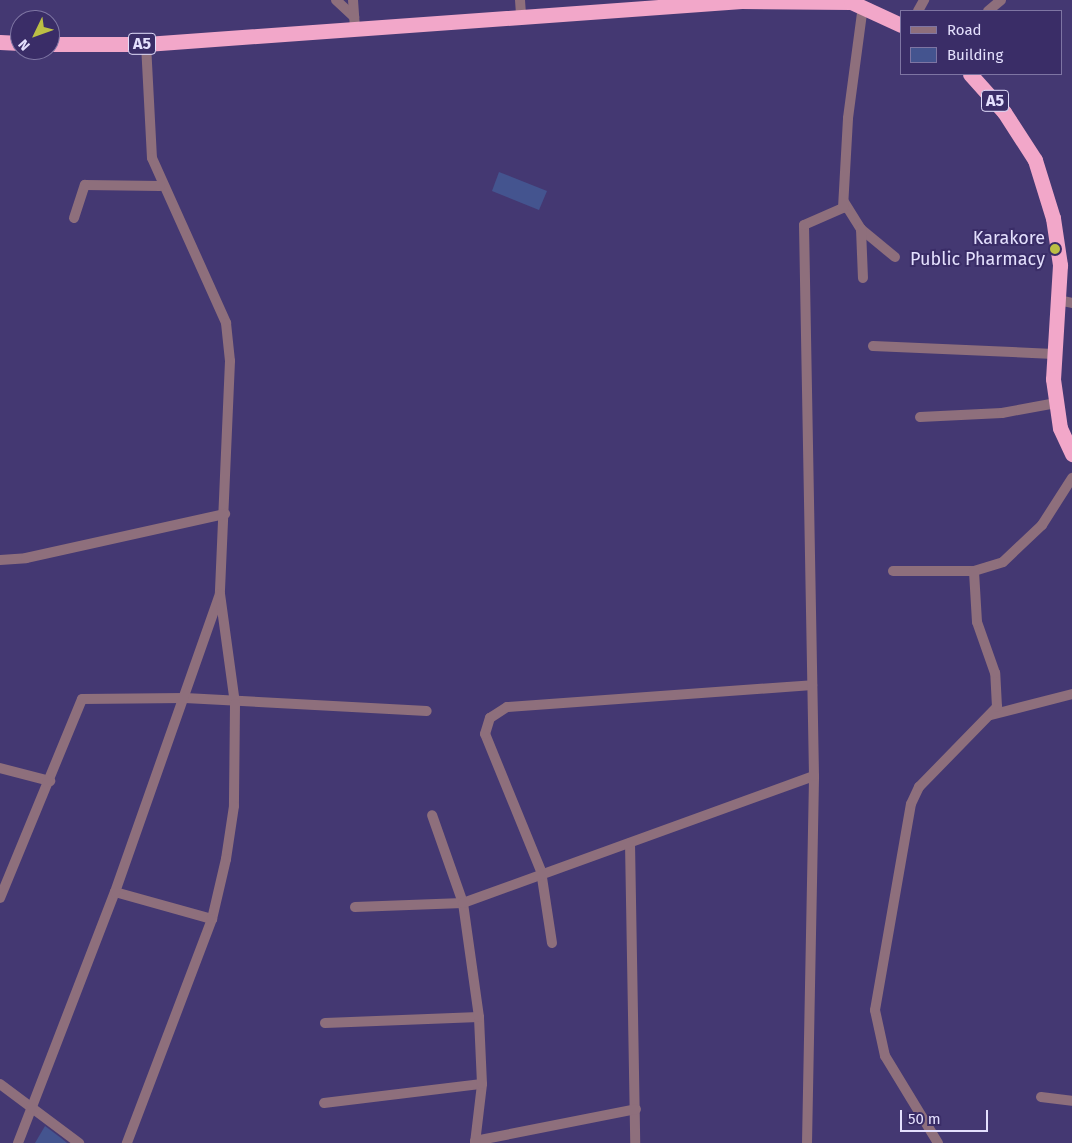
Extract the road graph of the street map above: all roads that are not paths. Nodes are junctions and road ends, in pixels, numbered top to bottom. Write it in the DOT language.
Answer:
graph roads {
  1 [pos="336,0"];
  2 [pos="353,0"];
  3 [pos="1001,0"];
  4 [pos="725,1"];
  5 [pos="855,3"];
  6 [pos="623,4"];
  7 [pos="520,7"];
  8 [pos="989,10"];
  9 [pos="354,22"];
  10 [pos="900,25"];
  11 [pos="60,44"];
  12 [pos="146,44"];
  13 [pos="971,75"];
  14 [pos="160,186"];
  15 [pos="844,202"];
  16 [pos="74,218"];
  17 [pos="861,229"];
  18 [pos="894,257"];
  19 [pos="863,278"];
  20 [pos="1065,301"];
  21 [pos="873,346"];
  22 [pos="1054,354"];
  23 [pos="1056,403"];
  24 [pos="920,417"];
  25 [pos="1072,454"];
  26 [pos="1072,478"];
  27 [pos="224,514"];
  28 [pos="0,560"];
  29 [pos="893,571"];
  30 [pos="974,571"];
  31 [pos="220,594"];
  32 [pos="812,685"];
  33 [pos="1072,694"];
  34 [pos="185,698"];
  35 [pos="234,704"];
  36 [pos="426,711"];
  37 [pos="991,716"];
  38 [pos="0,768"];
  39 [pos="814,776"];
  40 [pos="50,781"];
  41 [pos="432,815"];
  42 [pos="630,843"];
  43 [pos="541,871"];
  44 [pos="115,892"];
  45 [pos="0,898"];
  46 [pos="463,903"];
  47 [pos="355,907"];
  48 [pos="212,919"];
  49 [pos="552,943"];
  50 [pos="479,1017"];
  51 [pos="325,1023"];
  52 [pos="0,1084"];
  53 [pos="482,1084"];
  54 [pos="1041,1097"];
  55 [pos="1072,1101"];
  56 [pos="324,1103"];
  57 [pos="31,1106"];
  58 [pos="636,1109"];
  59 [pos="475,1142"];
  60 [pos="18,1143"];
  61 [pos="79,1143"];
  62 [pos="127,1143"];
  63 [pos="635,1143"];
  64 [pos="807,1143"];
  65 [pos="938,1143"];
  1 -- 9 [label="street"];
  2 -- 9 [label="street"];
  3 -- 8 [label="street"];
  4 -- 5 [label="highway, A5"];
  4 -- 6 [label="highway, A5"];
  5 -- 10 [label="highway, A5"];
  5 -- 15 [label="street"];
  6 -- 7 [label="highway, A5"];
  7 -- 9 [label="highway, A5"];
  9 -- 12 [label="highway, A5"];
  11 -- 12 [label="highway, A5"];
  12 -- 14 [label="street"];
  13 -- 20 [label="highway, A5"];
  14 -- 16 [label="street"];
  14 -- 27 [label="street"];
  15 -- 17 [label="street"];
  15 -- 32 [label="street"];
  17 -- 18 [label="street"];
  17 -- 19 [label="street"];
  20 -- 22 [label="highway, A5"];
  21 -- 22 [label="street"];
  22 -- 23 [label="highway, A5"];
  23 -- 24 [label="street"];
  23 -- 25 [label="highway, A5"];
  26 -- 30 [label="street"];
  27 -- 28 [label="street"];
  27 -- 31 [label="street"];
  29 -- 30 [label="street"];
  30 -- 37 [label="street"];
  31 -- 34 [label="street"];
  31 -- 35 [label="street"];
  32 -- 39 [label="street"];
  32 -- 43 [label="street"];
  33 -- 37 [label="street"];
  34 -- 35 [label="street"];
  34 -- 40 [label="street"];
  34 -- 44 [label="street"];
  35 -- 36 [label="street"];
  35 -- 48 [label="street"];
  37 -- 65 [label="street"];
  38 -- 40 [label="street"];
  39 -- 42 [label="street"];
  39 -- 64 [label="street"];
  40 -- 45 [label="street"];
  41 -- 46 [label="street"];
  42 -- 43 [label="street"];
  42 -- 58 [label="street"];
  43 -- 46 [label="street"];
  43 -- 49 [label="street"];
  44 -- 48 [label="street"];
  44 -- 57 [label="street"];
  46 -- 47 [label="street"];
  46 -- 50 [label="street"];
  48 -- 62 [label="street"];
  50 -- 51 [label="street"];
  50 -- 53 [label="street"];
  52 -- 57 [label="street"];
  53 -- 56 [label="street"];
  53 -- 59 [label="street"];
  54 -- 55 [label="street"];
  57 -- 60 [label="street"];
  57 -- 61 [label="street"];
  58 -- 59 [label="street"];
  58 -- 63 [label="street"];
}
